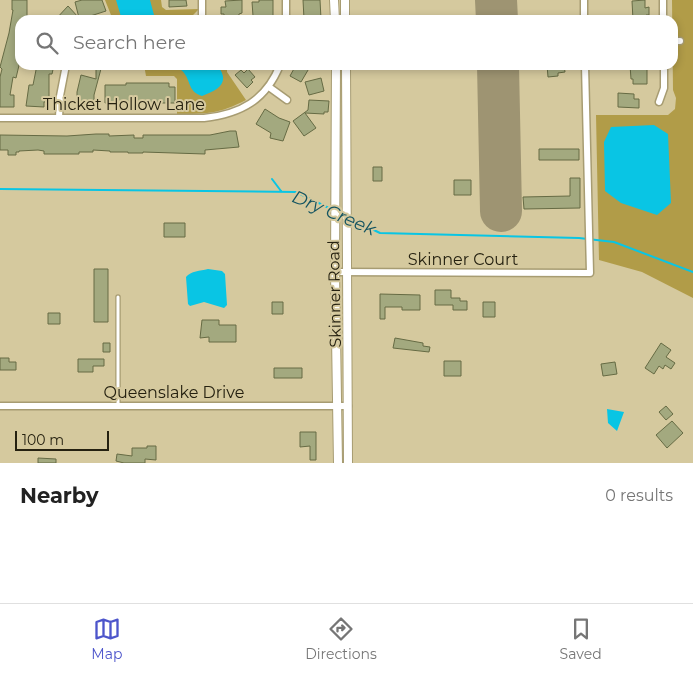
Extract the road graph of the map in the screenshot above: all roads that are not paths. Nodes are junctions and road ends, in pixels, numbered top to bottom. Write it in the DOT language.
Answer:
graph roads {
  1 [pos="202,0"];
  2 [pos="286,0"];
  3 [pos="334,0"];
  4 [pos="345,0"];
  5 [pos="584,0"];
  6 [pos="663,0"];
  7 [pos="202,15"];
  8 [pos="286,15"];
  9 [pos="335,15"];
  10 [pos="345,15"];
  11 [pos="584,15"];
  12 [pos="663,15"];
  13 [pos="65,70"];
  14 [pos="278,70"];
  15 [pos="336,70"];
  16 [pos="346,70"];
  17 [pos="586,70"];
  18 [pos="664,70"];
  19 [pos="269,87"];
  20 [pos="287,100"];
  21 [pos="659,102"];
  22 [pos="0,118"];
  23 [pos="59,118"];
  24 [pos="335,272"];
  25 [pos="347,273"];
  26 [pos="118,297"];
  27 [pos="0,406"];
  28 [pos="118,406"];
  29 [pos="338,406"];
  30 [pos="348,406"];
  31 [pos="338,463"];
  32 [pos="348,463"];
  1 -- 7 [label="street"];
  2 -- 8 [label="street"];
  3 -- 9 [label="street"];
  4 -- 10 [label="street"];
  5 -- 11 [label="street"];
  6 -- 12 [label="street"];
  13 -- 23 [label="street"];
  14 -- 19 [label="street"];
  15 -- 24 [label="street, Skinner Road"];
  16 -- 25 [label="street, Skinner Road"];
  17 -- 25 [label="street, Skinner Court"];
  18 -- 21 [label="street"];
  19 -- 20 [label="street"];
  19 -- 23 [label="street, Thicket Hollow Lane"];
  22 -- 23 [label="street, Thicket Hollow Lane"];
  24 -- 25 [label="street, Skinner Court"];
  24 -- 29 [label="street, Skinner Road"];
  25 -- 30 [label="street, Skinner Road"];
  26 -- 28 [label="lane"];
  27 -- 28 [label="street, Queenslake Drive"];
  28 -- 29 [label="street, Queenslake Drive"];
  29 -- 30 [label="street, Queenslake Drive"];
  29 -- 31 [label="street, Skinner Road"];
  30 -- 32 [label="street, Skinner Road"];
}
